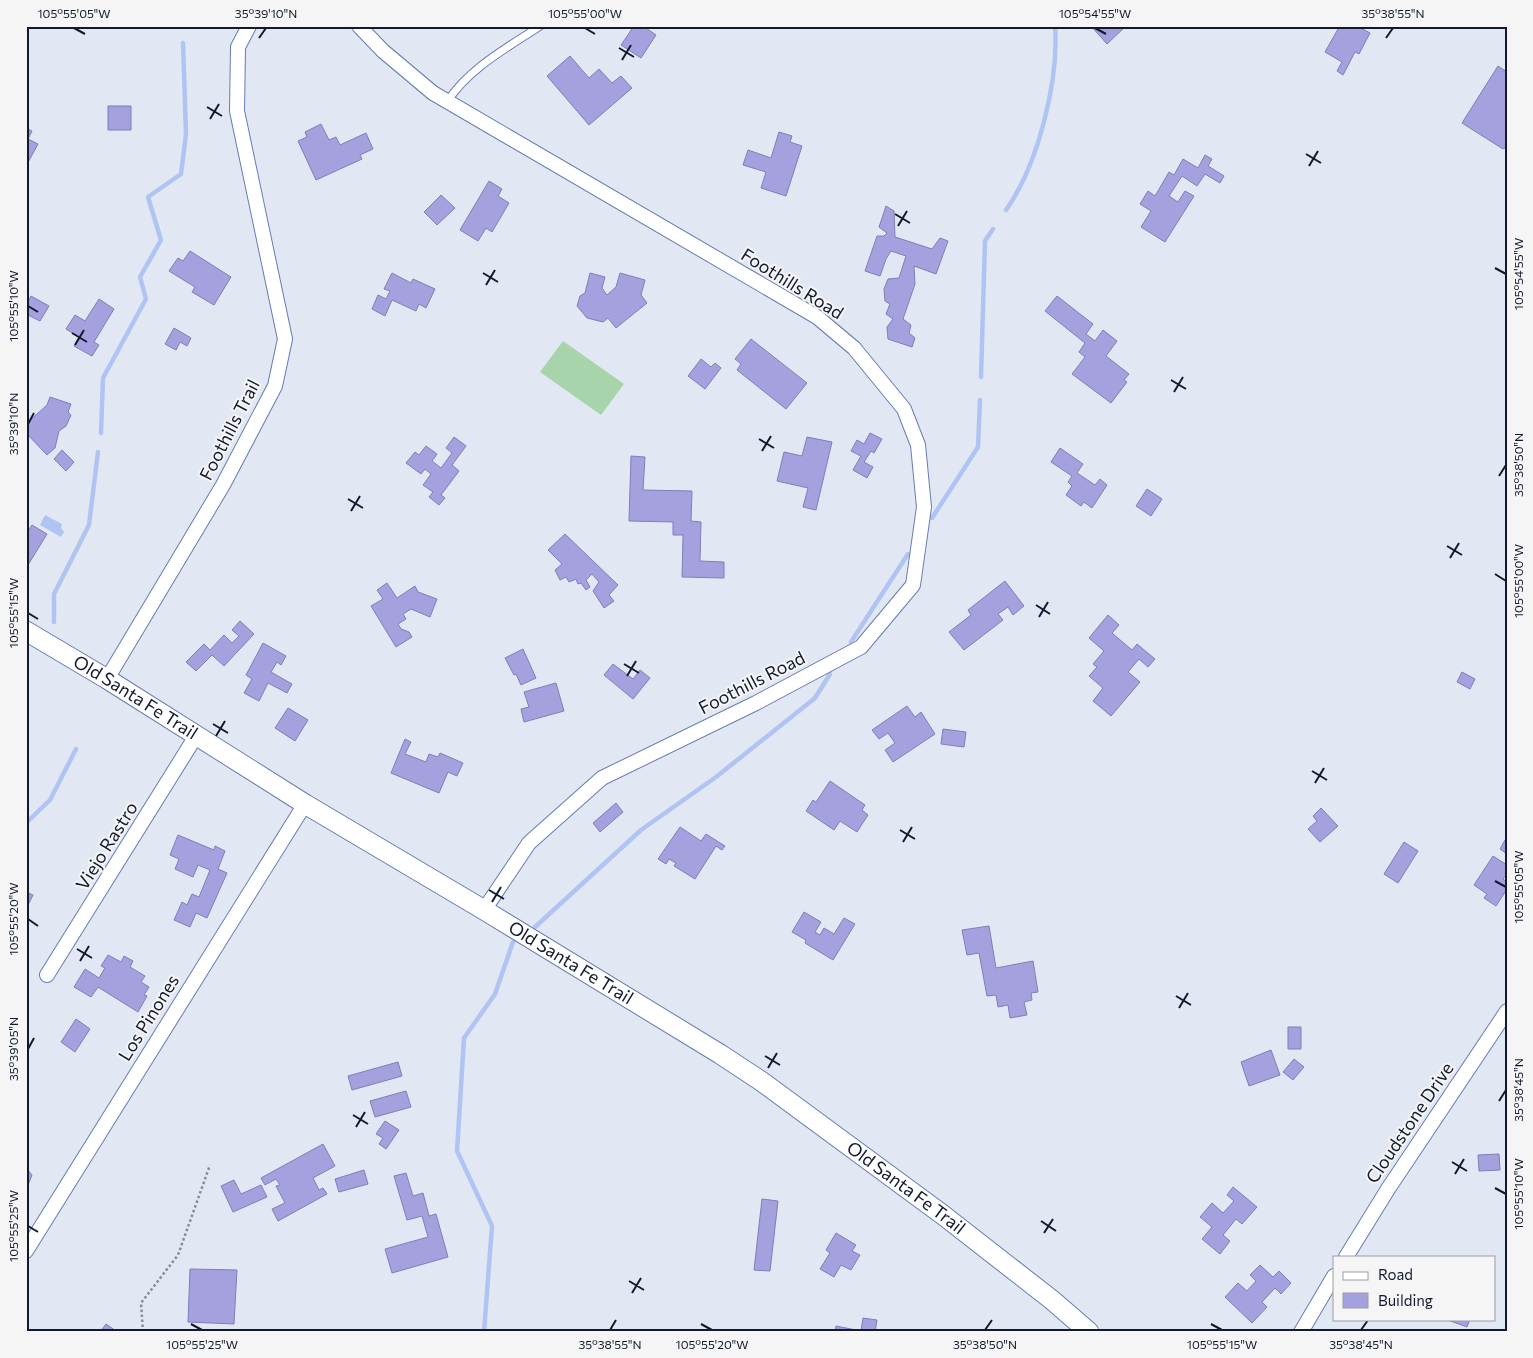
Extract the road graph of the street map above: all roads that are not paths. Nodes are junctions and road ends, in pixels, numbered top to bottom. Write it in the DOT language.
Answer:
graph roads {
  1 [pos="248,26"];
  2 [pos="359,26"];
  3 [pos="540,26"];
  4 [pos="447,102"];
  5 [pos="26,631"];
  6 [pos="107,679"];
  7 [pos="196,736"];
  8 [pos="305,804"];
  9 [pos="484,910"];
  10 [pos="47,975"];
  11 [pos="1507,1011"];
  12 [pos="26,1252"];
  13 [pos="1347,1256"];
  14 [pos="1333,1278"];
  15 [pos="1089,1332"];
  16 [pos="1301,1332"];
  1 -- 6 [label="street, Foothills Trail"];
  2 -- 4 [label="street, Foothills Road"];
  3 -- 4 [label="lane"];
  4 -- 9 [label="street, Foothills Road"];
  5 -- 6 [label="street, Old Santa Fe Trail"];
  6 -- 7 [label="street, Old Santa Fe Trail"];
  7 -- 8 [label="street, Old Santa Fe Trail"];
  7 -- 10 [label="street, Viejo Rastro"];
  8 -- 9 [label="street, Old Santa Fe Trail"];
  8 -- 12 [label="street, Los Pinones"];
  9 -- 15 [label="street, Old Santa Fe Trail"];
  11 -- 13 [label="street, Cloudstone Drive"];
  14 -- 16 [label="street"];
}
